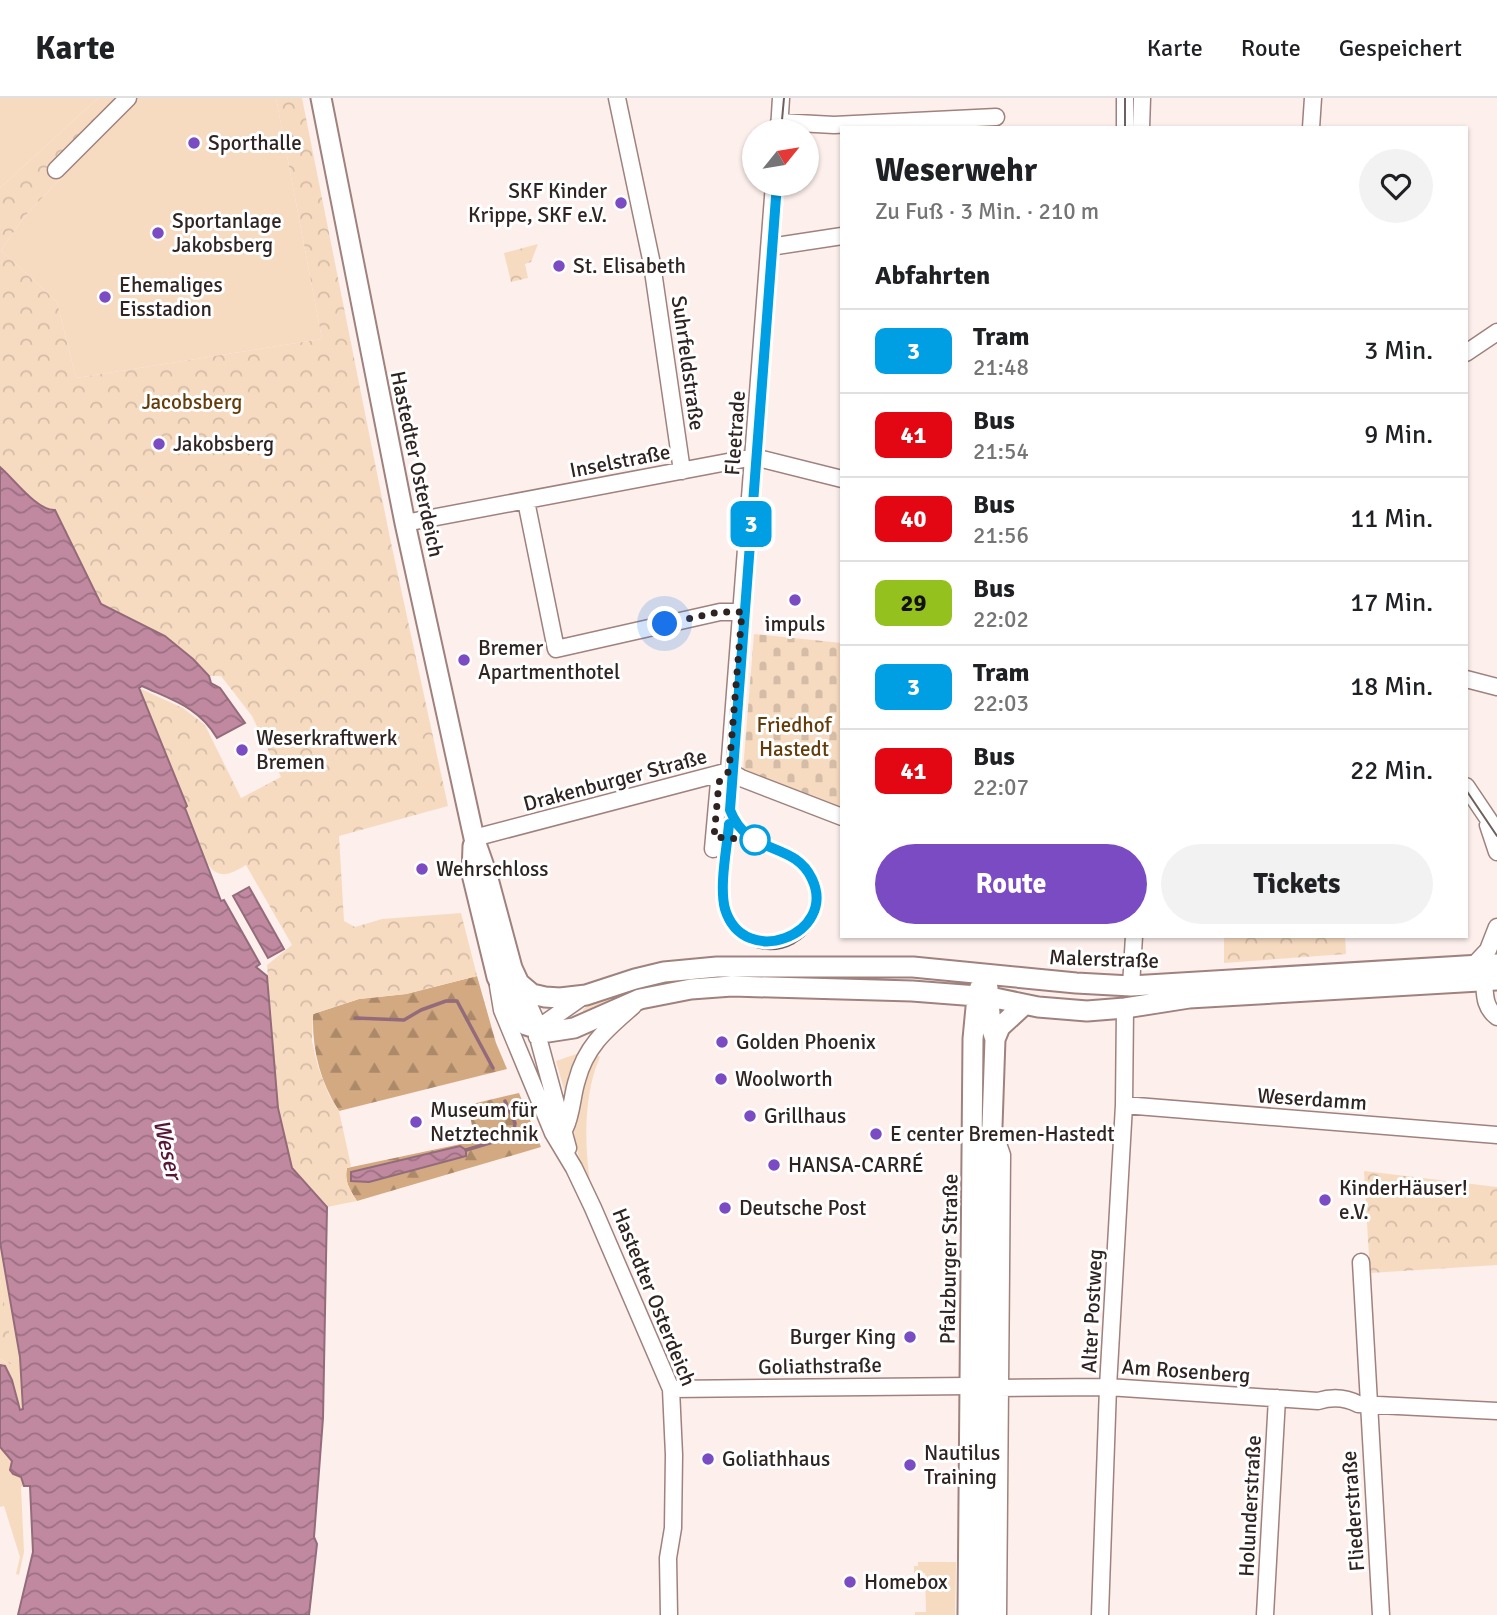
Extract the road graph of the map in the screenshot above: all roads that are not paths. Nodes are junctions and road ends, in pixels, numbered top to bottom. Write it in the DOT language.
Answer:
graph roads {
  1 [pos="128,98"];
  2 [pos="321,98"];
  3 [pos="617,98"];
  4 [pos="781,98"];
  5 [pos="1125,98"];
  6 [pos="1142,98"];
  7 [pos="1313,98"];
  8 [pos="996,117"];
  9 [pos="780,119"];
  10 [pos="819,125"];
  11 [pos="1125,126"];
  12 [pos="1141,126"];
  13 [pos="1311,126"];
  14 [pos="56,170"];
  15 [pos="773,196"];
  16 [pos="840,236"];
  17 [pos="770,247"];
  18 [pos="1497,332"];
  19 [pos="1468,352"];
  20 [pos="754,457"];
  21 [pos="682,471"];
  22 [pos="840,478"];
  23 [pos="526,500"];
  24 [pos="405,523"];
  25 [pos="742,612"];
  26 [pos="1468,680"];
  27 [pos="1497,687"];
  28 [pos="729,771"];
  29 [pos="1468,789"];
  30 [pos="1478,804"];
  31 [pos="840,816"];
  32 [pos="1497,832"];
  33 [pos="474,838"];
  34 [pos="713,849"];
  35 [pos="1497,852"];
  36 [pos="1497,927"];
  37 [pos="1134,938"];
  38 [pos="1497,964"];
  39 [pos="985,973"];
  40 [pos="1485,975"];
  41 [pos="497,977"];
  42 [pos="519,983"];
  43 [pos="1131,986"];
  44 [pos="984,997"];
  45 [pos="581,999"];
  46 [pos="640,999"];
  47 [pos="1024,1005"];
  48 [pos="1125,1008"];
  49 [pos="1497,1017"];
  50 [pos="580,1026"];
  51 [pos="540,1030"];
  52 [pos="600,1034"];
  53 [pos="995,1040"];
  54 [pos="524,1065"];
  55 [pos="1124,1105"];
  56 [pos="992,1126"];
  57 [pos="564,1130"];
  58 [pos="1497,1135"];
  59 [pos="573,1167"];
  60 [pos="1361,1262"];
  61 [pos="970,1386"];
  62 [pos="1108,1387"];
  63 [pos="671,1388"];
  64 [pos="999,1388"];
  65 [pos="1277,1398"];
  66 [pos="1367,1404"];
  67 [pos="1497,1411"];
  68 [pos="669,1615"];
  69 [pos="968,1615"];
  70 [pos="983,1615"];
  71 [pos="998,1615"];
  72 [pos="1100,1615"];
  73 [pos="1265,1615"];
  74 [pos="1381,1615"];
  1 -- 14 [label="street"];
  2 -- 24 [label="main road, Hastedter Osterdeich"];
  3 -- 21 [label="street, Suhrfeldstraße"];
  4 -- 9 [label="street"];
  5 -- 11 [label="street"];
  6 -- 12 [label="street"];
  7 -- 13 [label="street"];
  8 -- 10 [label="street"];
  15 -- 17 [label="street, Fleetrade"];
  16 -- 17 [label="street"];
  17 -- 20 [label="street, Fleetrade"];
  18 -- 19 [label="street"];
  20 -- 21 [label="street, Inselstraße"];
  20 -- 22 [label="street, Inselstraße"];
  20 -- 25 [label="street, Fleetrade"];
  21 -- 23 [label="street, Inselstraße"];
  23 -- 24 [label="street, Inselstraße"];
  23 -- 25 [label="street"];
  24 -- 33 [label="main road, Hastedter Osterdeich"];
  25 -- 28 [label="street, Fleetrade"];
  26 -- 27 [label="street"];
  28 -- 31 [label="street, Drakenburger Straße"];
  28 -- 33 [label="street, Drakenburger Straße"];
  28 -- 34 [label="street, Fleetrade"];
  29 -- 30 [label="street"];
  30 -- 32 [label="street"];
  30 -- 35 [label="street"];
  33 -- 41 [label="main road, Hastedter Osterdeich"];
  33 -- 42 [label="main road, Hastedter Osterdeich"];
  36 -- 40 [label="street"];
  37 -- 43 [label="street"];
  38 -- 40 [label="main road, Malerstraße"];
  39 -- 43 [label="main road, Malerstraße"];
  39 -- 44 [label="main road, Pfalzburger Straße"];
  39 -- 45 [label="main road, Malerstraße"];
  40 -- 43 [label="main road, Malerstraße"];
  40 -- 48 [label="main road, Malerstraße"];
  40 -- 49 [label="street"];
  41 -- 51 [label="main road"];
  41 -- 54 [label="street, Hastedter Osterdeich"];
  42 -- 45 [label="main road, Malerstraße"];
  42 -- 51 [label="street, Hastedter Osterdeich"];
  44 -- 46 [label="main road, Malerstraße"];
  44 -- 47 [label="main road, Malerstraße"];
  44 -- 53 [label="main road, Pfalzburger Straße"];
  44 -- 61 [label="main road, Pfalzburger Straße"];
  45 -- 50 [label="street"];
  45 -- 51 [label="street, Malerstraße"];
  46 -- 50 [label="main road, Malerstraße"];
  46 -- 52 [label="street"];
  47 -- 48 [label="main road, Malerstraße"];
  47 -- 53 [label="main road"];
  48 -- 55 [label="street, Alter Postweg"];
  50 -- 51 [label="main road, Malerstraße"];
  50 -- 52 [label="street, Malerstraße"];
  51 -- 54 [label="street, Malerstraße"];
  51 -- 57 [label="street, Hastedter Osterdeich"];
  52 -- 57 [label="street"];
  53 -- 56 [label="main road, Pfalzburger Straße"];
  54 -- 59 [label="street, Hastedter Osterdeich"];
  55 -- 58 [label="street, Weserdamm"];
  55 -- 62 [label="street, Alter Postweg"];
  56 -- 64 [label="street, Pfalzburger Straße"];
  56 -- 70 [label="main road, Pfalzburger Straße"];
  57 -- 59 [label="street, Hastedter Osterdeich"];
  59 -- 63 [label="street, Hastedter Osterdeich"];
  60 -- 66 [label="street"];
  61 -- 63 [label="street, Goliathstraße"];
  61 -- 69 [label="main road, Pfalzburger Straße"];
  62 -- 64 [label="street, Am Rosenberg"];
  62 -- 65 [label="street, Am Rosenberg"];
  62 -- 72 [label="street, Alter Postweg"];
  63 -- 68 [label="street, Hastedter Osterdeich"];
  64 -- 71 [label="street, Pfalzburger Straße"];
  65 -- 66 [label="street, Am Rosenberg"];
  65 -- 73 [label="street, Holunderstraße"];
  66 -- 67 [label="street, Am Rosenberg"];
  66 -- 74 [label="street, Fliederstraße"];
}
